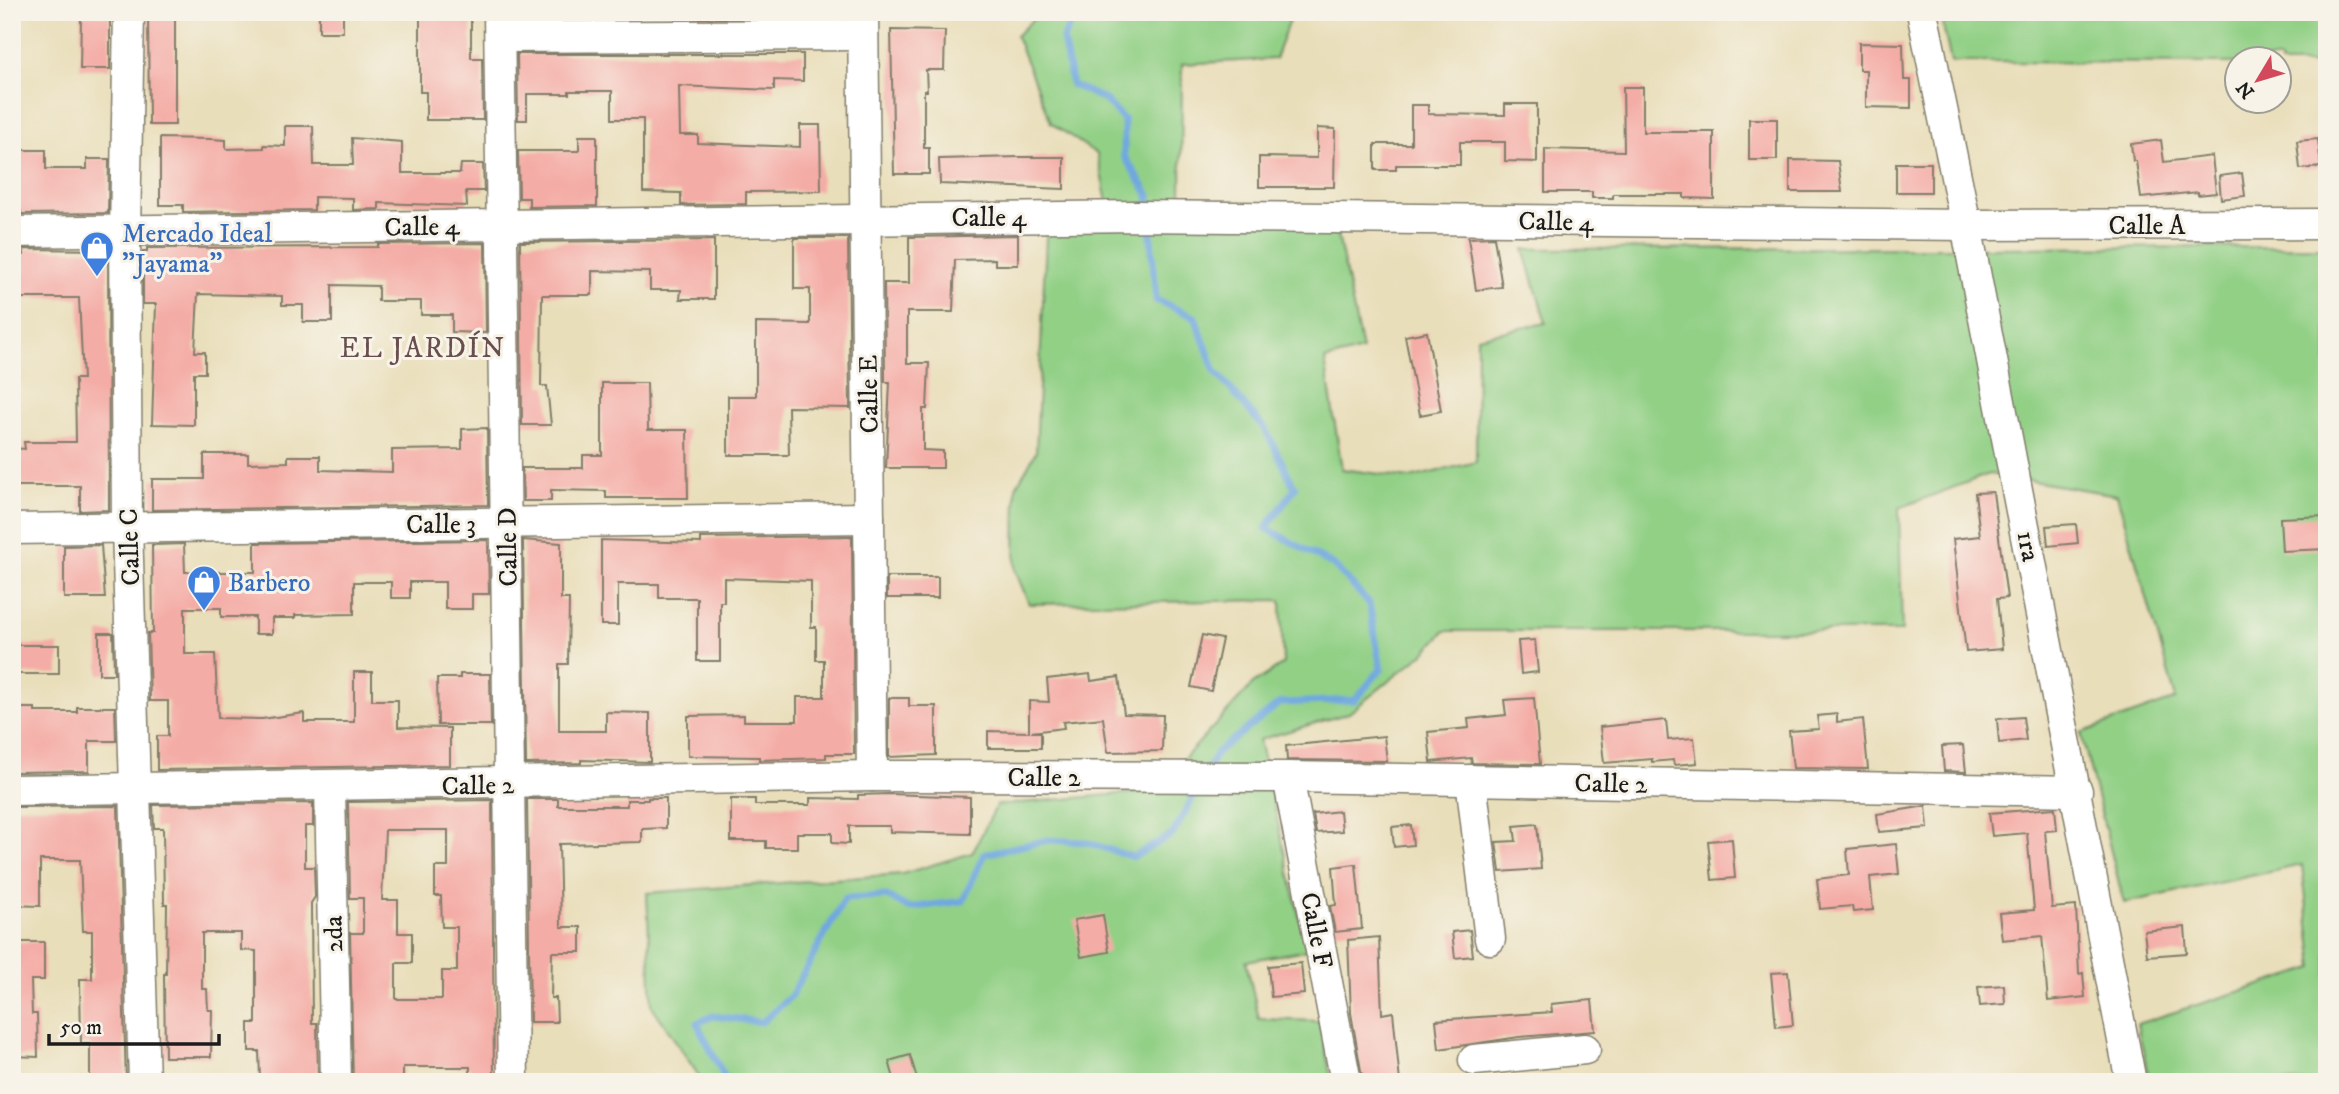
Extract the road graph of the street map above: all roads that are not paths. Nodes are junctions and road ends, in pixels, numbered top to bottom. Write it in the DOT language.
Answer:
graph roads {
  1 [pos="129,12"];
  2 [pos="1922,12"];
  3 [pos="863,24"];
  4 [pos="499,25"];
  5 [pos="866,218"];
  6 [pos="2327,224"];
  7 [pos="500,225"];
  8 [pos="1966,225"];
  9 [pos="12,232"];
  10 [pos="125,232"];
  11 [pos="869,518"];
  12 [pos="507,523"];
  13 [pos="127,527"];
  14 [pos="12,529"];
  15 [pos="872,776"];
  16 [pos="1288,777"];
  17 [pos="1471,780"];
  18 [pos="509,784"];
  19 [pos="330,787"];
  20 [pos="12,790"];
  21 [pos="136,790"];
  22 [pos="2077,791"];
  23 [pos="1490,939"];
  24 [pos="1585,1049"];
  25 [pos="1491,1067"];
  26 [pos="144,1082"];
  27 [pos="336,1082"];
  28 [pos="513,1082"];
  29 [pos="1346,1082"];
  30 [pos="2131,1082"];
  1 -- 10 [label="street, Calle C"];
  2 -- 8 [label="street, 1ra"];
  3 -- 4 [label="street"];
  3 -- 5 [label="street, Calle E"];
  4 -- 7 [label="street, Calle D"];
  5 -- 7 [label="street, Calle 4"];
  5 -- 8 [label="street, Calle 4"];
  5 -- 11 [label="street, Calle E"];
  6 -- 8 [label="street, Calle A"];
  7 -- 10 [label="street, Calle 4"];
  7 -- 12 [label="street, Calle D"];
  8 -- 22 [label="street, 1ra"];
  9 -- 10 [label="street, Calle 4"];
  10 -- 13 [label="street, Calle C"];
  11 -- 12 [label="street, Calle 3"];
  11 -- 15 [label="street, Calle E"];
  12 -- 13 [label="street, Calle 3"];
  12 -- 18 [label="street, Calle D"];
  13 -- 14 [label="street, Calle 3"];
  13 -- 21 [label="street, Calle C"];
  15 -- 16 [label="street, Calle 2"];
  15 -- 18 [label="street, Calle 2"];
  16 -- 17 [label="street, Calle 2"];
  16 -- 29 [label="street, Calle F"];
  17 -- 22 [label="street, Calle 2"];
  17 -- 23 [label="street"];
  18 -- 19 [label="street, Calle 2"];
  18 -- 28 [label="street, Calle D"];
  19 -- 21 [label="street, Calle 2"];
  19 -- 27 [label="street, 2da"];
  20 -- 21 [label="street, Calle 2"];
  21 -- 26 [label="street, Calle C"];
  22 -- 30 [label="street, 1ra"];
  24 -- 25 [label="street"];
}
